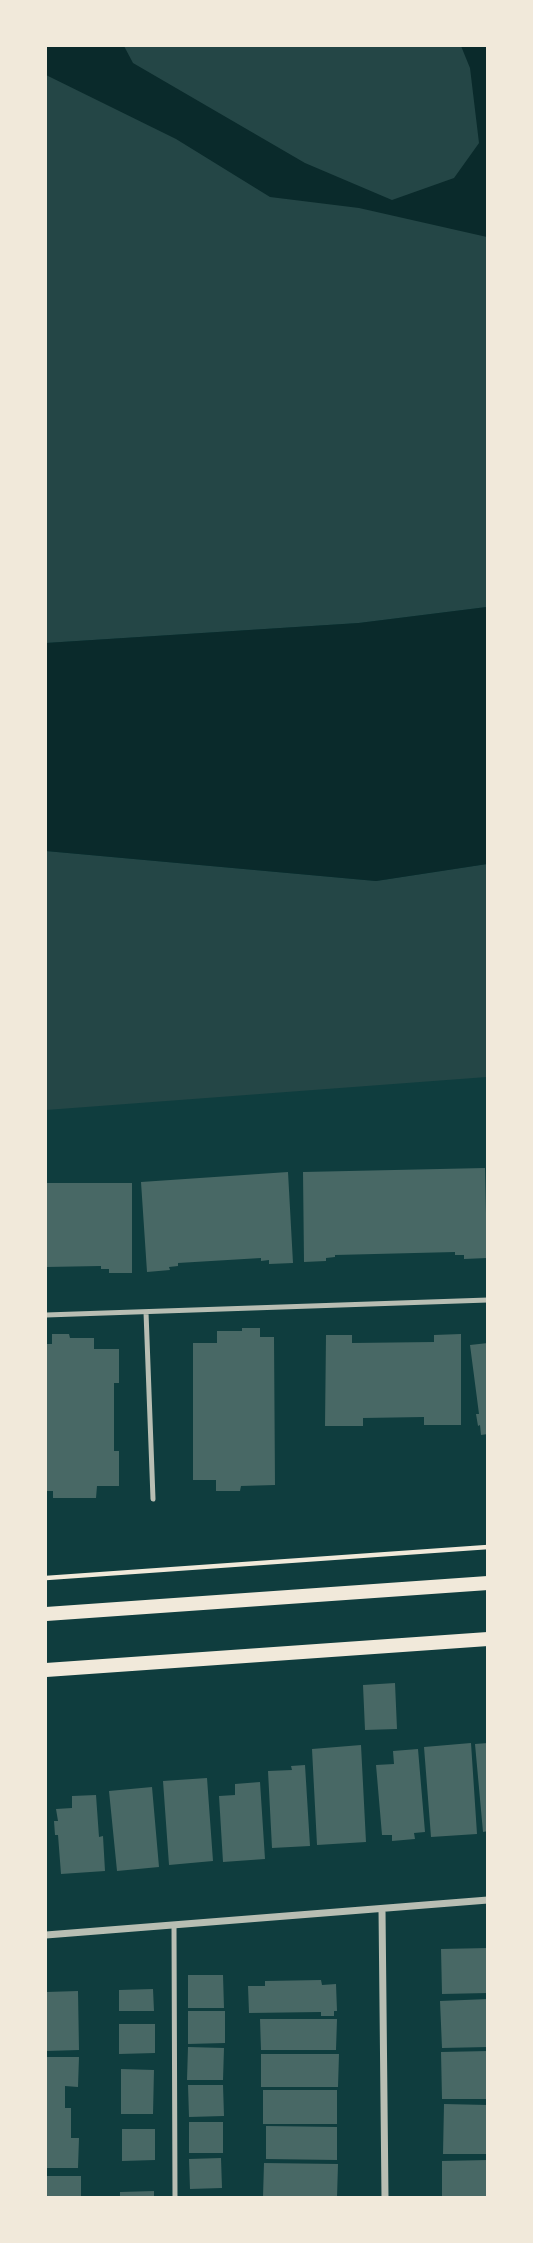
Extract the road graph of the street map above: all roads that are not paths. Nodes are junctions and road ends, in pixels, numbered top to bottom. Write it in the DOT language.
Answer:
graph roads {
  1 [pos="488,1300"];
  2 [pos="146,1312"];
  3 [pos="46,1315"];
  4 [pos="153,1499"];
  5 [pos="488,1583"];
  6 [pos="46,1615"];
  7 [pos="488,1639"];
  8 [pos="46,1670"];
  9 [pos="488,1900"];
  10 [pos="382,1909"];
  11 [pos="174,1926"];
  12 [pos="46,1935"];
  13 [pos="175,2197"];
  14 [pos="385,2197"];
  1 -- 2 [label="lane"];
  2 -- 3 [label="lane"];
  2 -- 4 [label="lane"];
  5 -- 6 [label="main road"];
  7 -- 8 [label="main road"];
  9 -- 10 [label="street"];
  10 -- 11 [label="street"];
  10 -- 14 [label="street"];
  11 -- 12 [label="street"];
  11 -- 13 [label="lane"];
}
